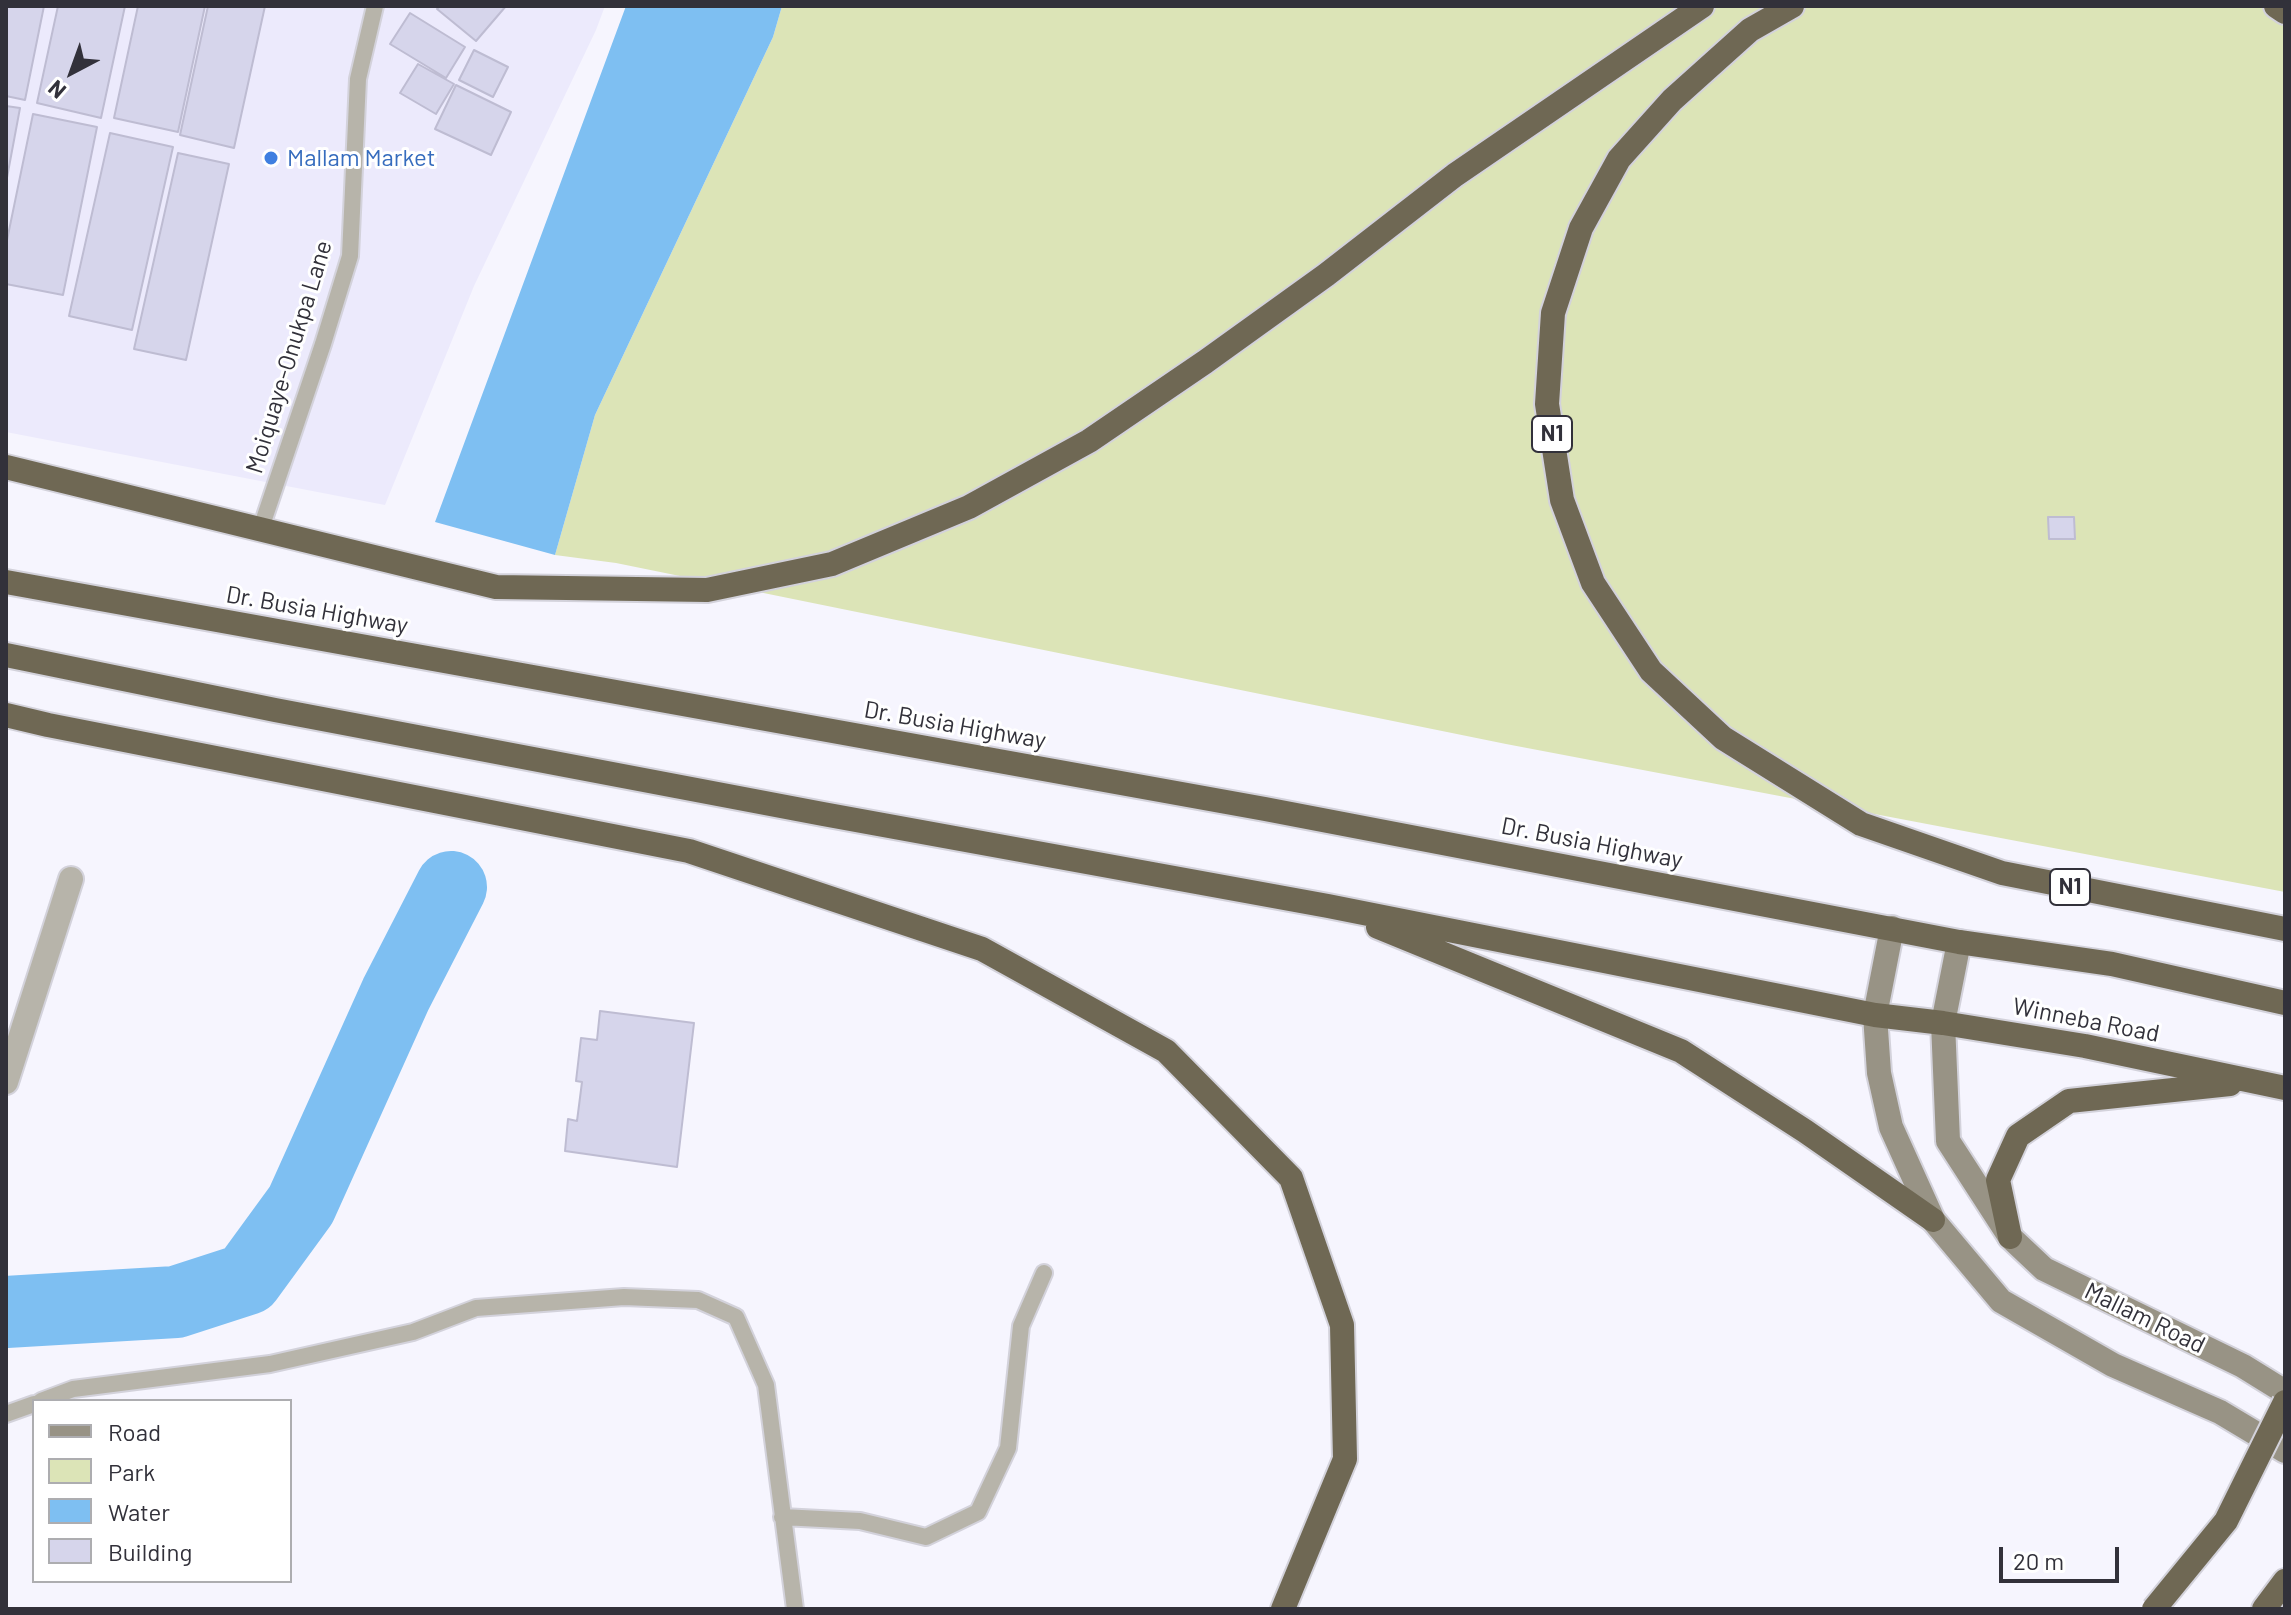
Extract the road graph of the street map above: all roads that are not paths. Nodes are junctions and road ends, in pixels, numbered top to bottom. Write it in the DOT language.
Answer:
graph roads {
  1 [pos="375,6"];
  2 [pos="1702,6"];
  3 [pos="1792,6"];
  4 [pos="2276,6"];
  5 [pos="2285,12"];
  6 [pos="6,467"];
  7 [pos="260,531"];
  8 [pos="6,582"];
  9 [pos="6,655"];
  10 [pos="6,715"];
  11 [pos="71,879"];
  12 [pos="1328,906"];
  13 [pos="1892,928"];
  14 [pos="2285,929"];
  15 [pos="1959,942"];
  16 [pos="2285,1003"];
  17 [pos="1875,1015"];
  18 [pos="1943,1023"];
  19 [pos="6,1082"];
  20 [pos="2254,1082"];
  21 [pos="2285,1088"];
  22 [pos="1933,1220"];
  23 [pos="2010,1237"];
  24 [pos="1044,1273"];
  25 [pos="2285,1392"];
  26 [pos="46,1399"];
  27 [pos="2285,1402"];
  28 [pos="32,1405"];
  29 [pos="6,1414"];
  30 [pos="2285,1451"];
  31 [pos="782,1517"];
  32 [pos="2285,1581"];
  33 [pos="795,1609"];
  34 [pos="1283,1609"];
  35 [pos="2154,1609"];
  36 [pos="2264,1609"];
  1 -- 7 [label="lane, Moiquaye-Onukpa Lane"];
  2 -- 7 [label="highway"];
  3 -- 14 [label="highway, N1"];
  4 -- 5 [label="highway"];
  6 -- 7 [label="highway"];
  8 -- 13 [label="highway, Dr. Busia Highway"];
  9 -- 12 [label="highway"];
  10 -- 34 [label="highway"];
  11 -- 19 [label="street"];
  12 -- 17 [label="highway"];
  12 -- 22 [label="highway"];
  13 -- 15 [label="highway"];
  13 -- 17 [label="street"];
  15 -- 16 [label="highway"];
  15 -- 18 [label="street, Mallam Road"];
  17 -- 18 [label="highway, Winneba Road"];
  17 -- 22 [label="street"];
  18 -- 20 [label="highway, Winneba Road"];
  18 -- 23 [label="street, Mallam Road"];
  20 -- 21 [label="highway, Winneba Road"];
  20 -- 23 [label="highway"];
  22 -- 30 [label="street"];
  23 -- 25 [label="street, Mallam Road"];
  24 -- 31 [label="lane"];
  26 -- 31 [label="lane"];
  27 -- 35 [label="highway, bridge"];
  28 -- 29 [label="lane"];
  31 -- 33 [label="lane"];
  32 -- 36 [label="highway"];
}
